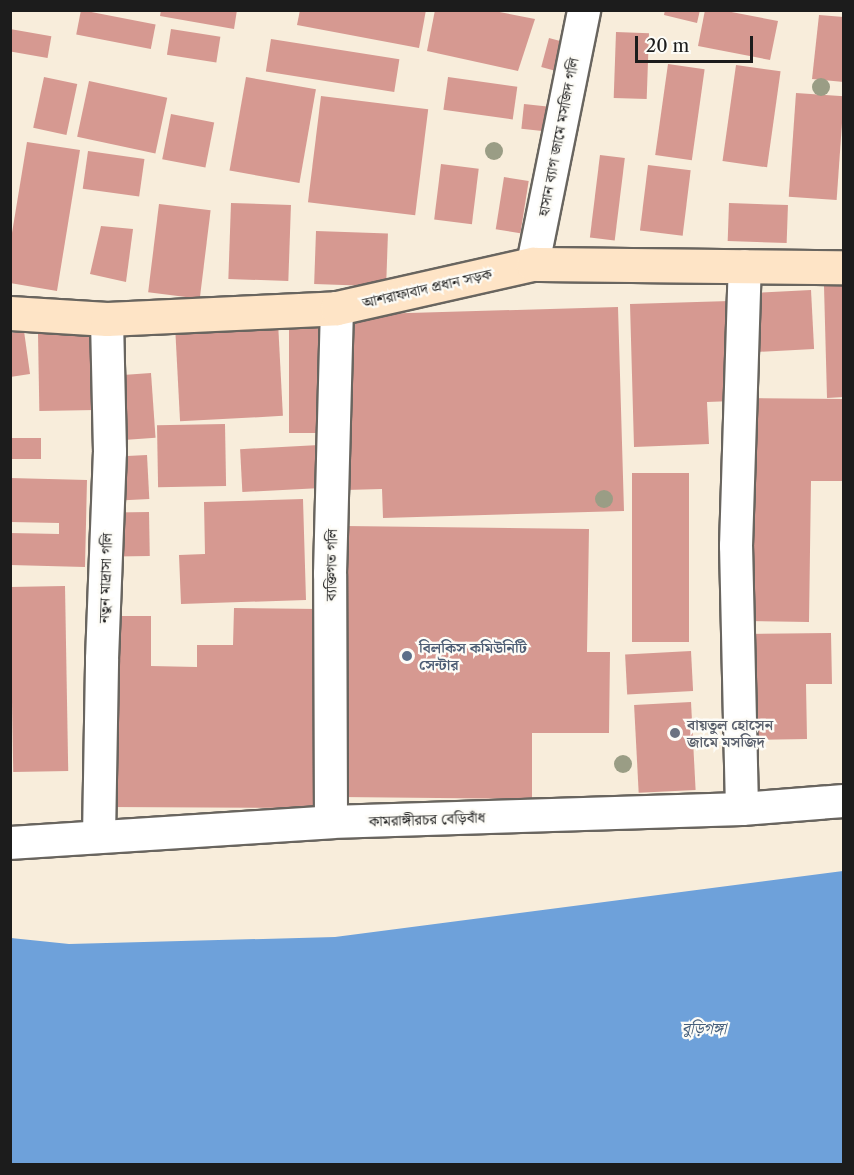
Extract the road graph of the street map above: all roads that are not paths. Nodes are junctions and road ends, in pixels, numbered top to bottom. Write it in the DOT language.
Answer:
graph roads {
  1 [pos="584,10"];
  2 [pos="533,264"];
  3 [pos="745,266"];
  4 [pos="843,267"];
  5 [pos="337,308"];
  6 [pos="10,313"];
  7 [pos="107,319"];
  8 [pos="843,801"];
  9 [pos="742,809"];
  10 [pos="331,822"];
  11 [pos="99,837"];
  12 [pos="10,843"];
  1 -- 2 [label="street, হাসান ব্যাগ জামে মসজিদ গলি"];
  2 -- 3 [label="street, আশরাফাবাদ প্রধান সড়ক"];
  2 -- 5 [label="street, আশরাফাবাদ প্রধান সড়ক"];
  3 -- 4 [label="street, আশরাফাবাদ প্রধান সড়ক"];
  3 -- 9 [label="street"];
  5 -- 7 [label="street, আশরাফাবাদ প্রধান সড়ক"];
  5 -- 10 [label="street, ব্যক্তিগত গলি"];
  6 -- 7 [label="street, আশরাফাবাদ প্রধান সড়ক"];
  7 -- 11 [label="street, নতুন মাদ্রাসা গলি"];
  8 -- 9 [label="street, কামরাঙ্গীরচর বেড়িবাঁধ"];
  9 -- 10 [label="street, কামরাঙ্গীরচর বেড়িবাঁধ"];
  10 -- 11 [label="street, কামরাঙ্গীরচর বেড়িবাঁধ"];
  11 -- 12 [label="street, কামরাঙ্গীরচর বেড়িবাঁধ"];
}
